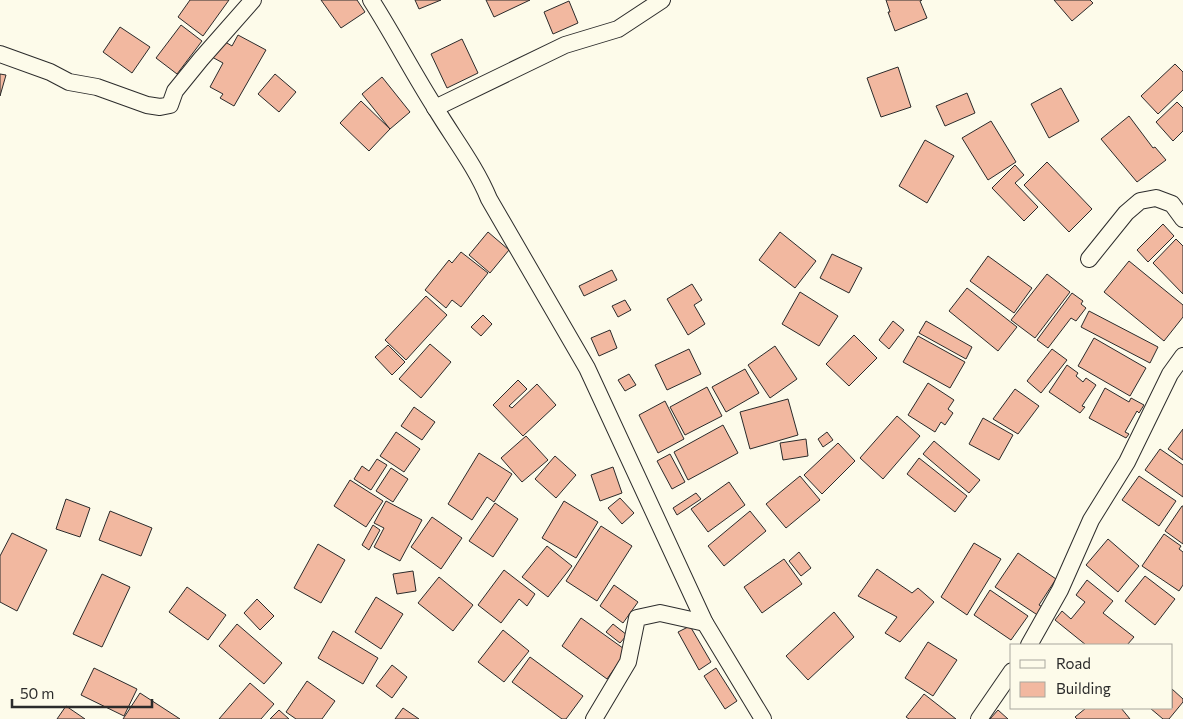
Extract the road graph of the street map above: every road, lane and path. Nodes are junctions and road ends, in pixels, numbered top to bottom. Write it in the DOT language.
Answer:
graph roads {
  1 [pos="253,0"];
  2 [pos="371,0"];
  3 [pos="662,0"];
  4 [pos="0,54"];
  5 [pos="435,108"];
  6 [pos="1183,220"];
  7 [pos="1089,259"];
  8 [pos="1183,356"];
  9 [pos="706,623"];
  10 [pos="1030,644"];
  11 [pos="1010,674"];
  12 [pos="594,719"];
  13 [pos="763,719"];
  14 [pos="979,719"];
  1 -- 4 [label="street"];
  2 -- 5 [label="street"];
  3 -- 5 [label="street"];
  5 -- 9 [label="street"];
  6 -- 7 [label="street"];
  8 -- 10 [label="street"];
  9 -- 12 [label="street"];
  9 -- 13 [label="street"];
  11 -- 14 [label="street"];
}
